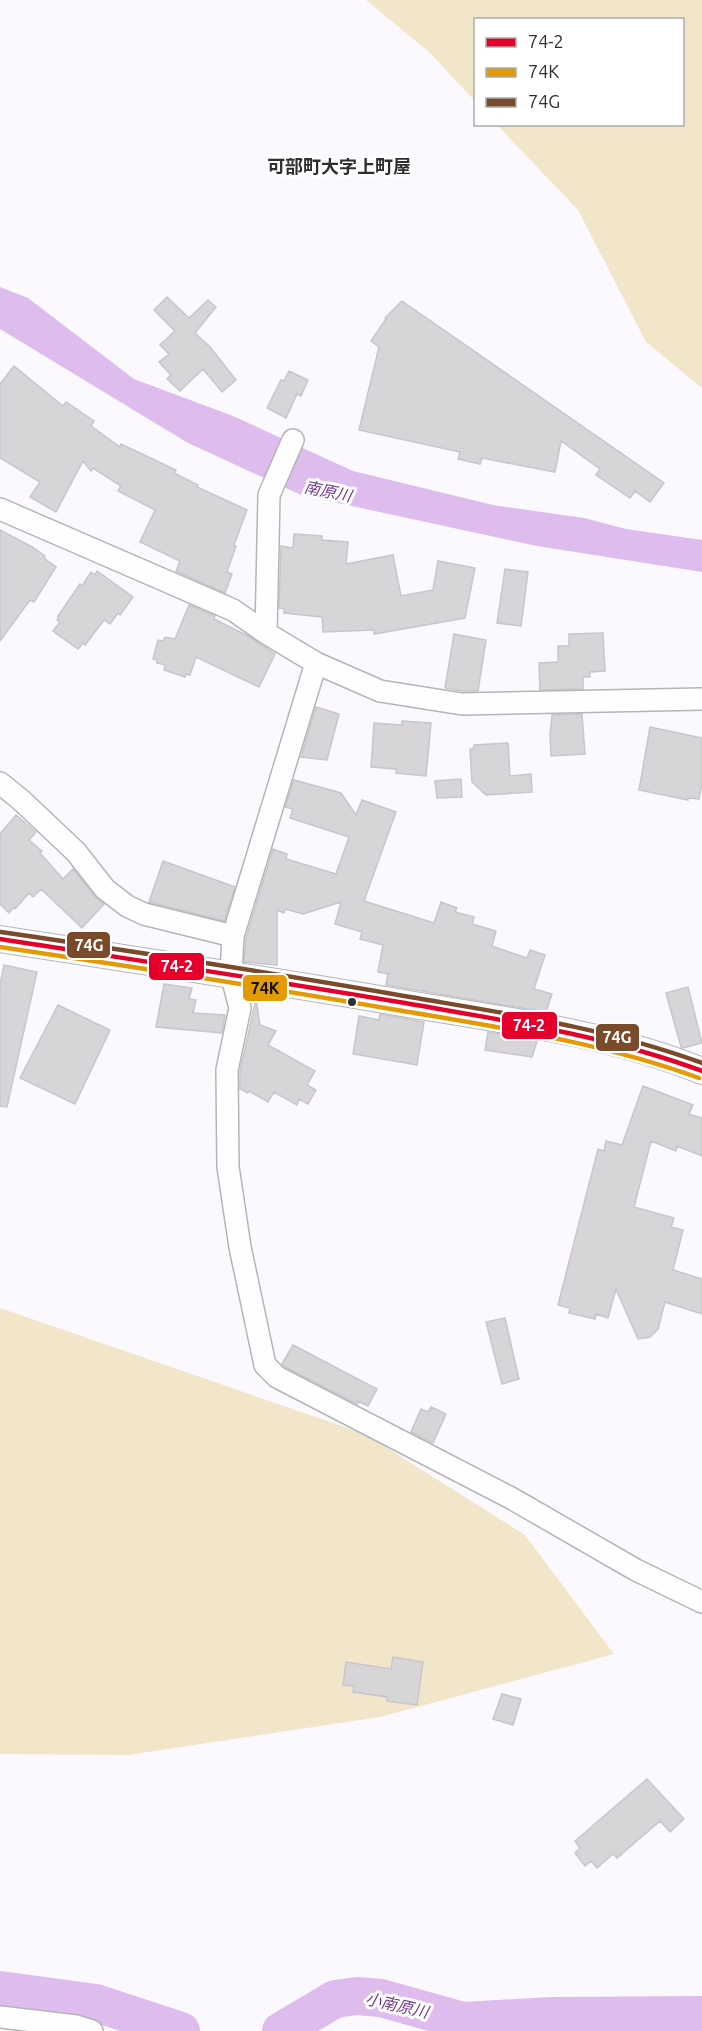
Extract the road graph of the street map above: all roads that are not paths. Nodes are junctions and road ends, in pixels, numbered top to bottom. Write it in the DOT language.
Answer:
graph roads {
  1 [pos="293,440"];
  2 [pos="0,509"];
  3 [pos="266,633"];
  4 [pos="316,663"];
  5 [pos="702,699"];
  6 [pos="0,783"];
  7 [pos="233,936"];
  8 [pos="0,939"];
  9 [pos="231,974"];
  10 [pos="702,1071"];
  11 [pos="702,1602"];
  12 [pos="0,2017"];
  13 [pos="92,2031"];
  1 -- 3 [label="street"];
  2 -- 3 [label="street"];
  3 -- 4 [label="street"];
  4 -- 5 [label="street"];
  4 -- 7 [label="street"];
  6 -- 7 [label="street"];
  7 -- 9 [label="street"];
  8 -- 9 [label="main road"];
  9 -- 10 [label="main road"];
  9 -- 11 [label="street"];
  12 -- 13 [label="street"];
}
